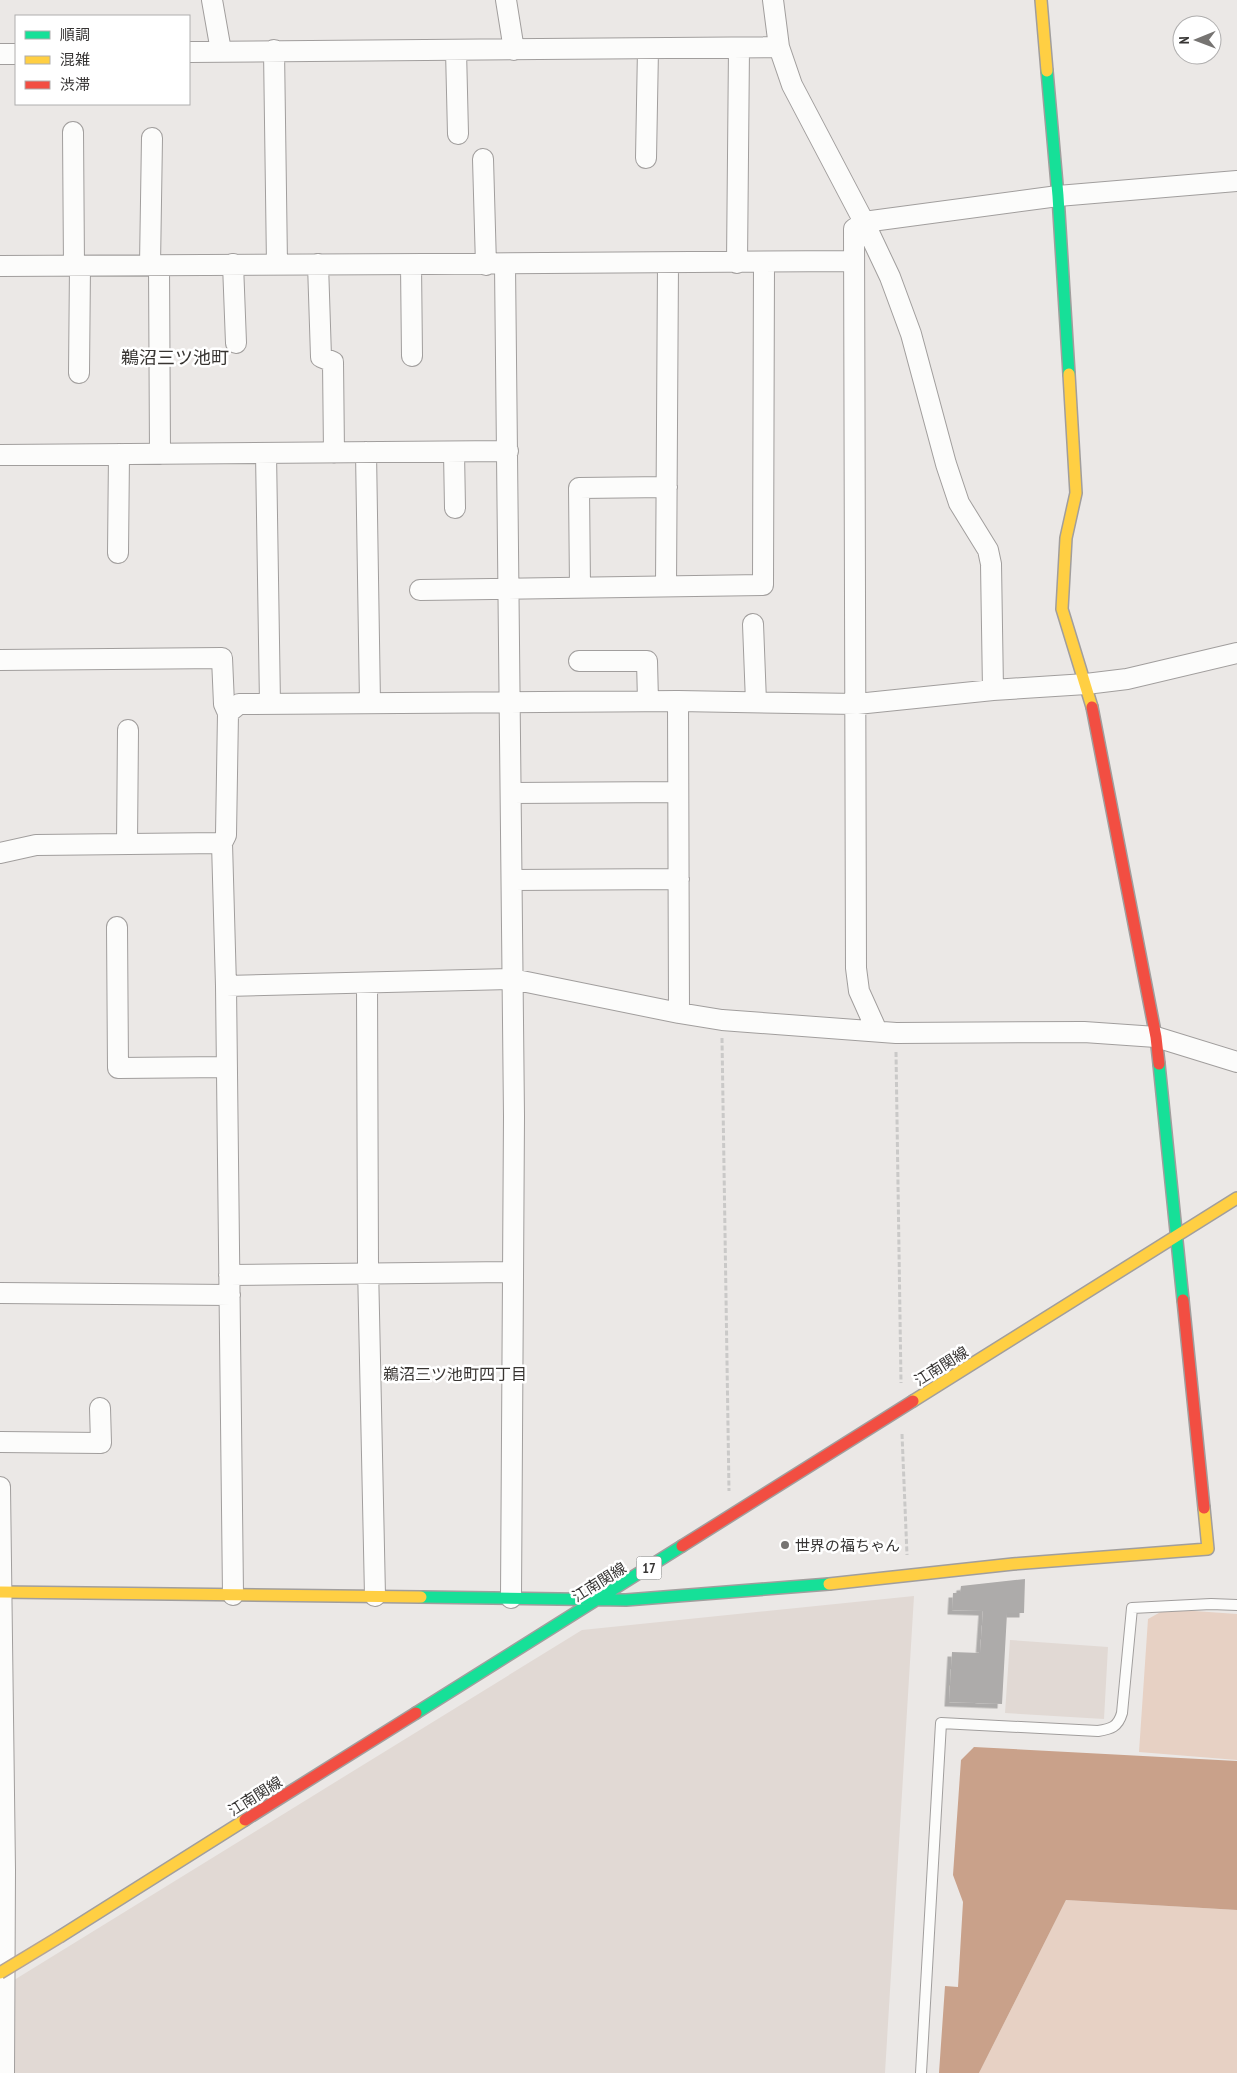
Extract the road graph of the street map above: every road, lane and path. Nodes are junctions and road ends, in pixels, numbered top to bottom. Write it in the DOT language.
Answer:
graph roads {
  1 [pos="212,0"];
  2 [pos="506,0"];
  3 [pos="773,0"];
  4 [pos="1041,0"];
  5 [pos="779,47"];
  6 [pos="738,48"];
  7 [pos="648,49"];
  8 [pos="274,50"];
  9 [pos="456,50"];
  10 [pos="514,50"];
  11 [pos="220,51"];
  12 [pos="190,52"];
  13 [pos="0,54"];
  14 [pos="15,54"];
  15 [pos="73,132"];
  16 [pos="458,134"];
  17 [pos="152,138"];
  18 [pos="646,158"];
  19 [pos="483,159"];
  20 [pos="1237,180"];
  21 [pos="1058,196"];
  22 [pos="864,222"];
  23 [pos="854,261"];
  24 [pos="764,262"];
  25 [pos="668,263"];
  26 [pos="737,263"];
  27 [pos="233,264"];
  28 [pos="277,264"];
  29 [pos="318,264"];
  30 [pos="155,265"];
  31 [pos="411,265"];
  32 [pos="495,265"];
  33 [pos="0,266"];
  34 [pos="77,266"];
  35 [pos="236,343"];
  36 [pos="412,356"];
  37 [pos="79,374"];
  38 [pos="334,452"];
  39 [pos="366,452"];
  40 [pos="454,452"];
  41 [pos="508,452"];
  42 [pos="266,453"];
  43 [pos="119,454"];
  44 [pos="160,454"];
  45 [pos="0,455"];
  46 [pos="667,487"];
  47 [pos="455,508"];
  48 [pos="118,553"];
  49 [pos="666,586"];
  50 [pos="580,587"];
  51 [pos="509,588"];
  52 [pos="420,590"];
  53 [pos="753,624"];
  54 [pos="1237,654"];
  55 [pos="0,660"];
  56 [pos="579,661"];
  57 [pos="1086,684"];
  58 [pos="993,690"];
  59 [pos="678,701"];
  60 [pos="648,702"];
  61 [pos="756,702"];
  62 [pos="370,703"];
  63 [pos="511,703"];
  64 [pos="270,704"];
  65 [pos="857,704"];
  66 [pos="228,713"];
  67 [pos="128,730"];
  68 [pos="678,792"];
  69 [pos="512,793"];
  70 [pos="222,843"];
  71 [pos="127,844"];
  72 [pos="0,853"];
  73 [pos="679,879"];
  74 [pos="512,880"];
  75 [pos="117,927"];
  76 [pos="512,979"];
  77 [pos="367,983"];
  78 [pos="226,986"];
  79 [pos="679,1013"];
  80 [pos="722,1020"];
  81 [pos="887,1032"];
  82 [pos="1156,1037"];
  83 [pos="1237,1062"];
  84 [pos="227,1067"];
  85 [pos="1237,1198"];
  86 [pos="1177,1236"];
  87 [pos="512,1272"];
  88 [pos="368,1274"];
  89 [pos="230,1285"];
  90 [pos="0,1293"];
  91 [pos="100,1408"];
  92 [pos="902,1409"];
  93 [pos="0,1442"];
  94 [pos="0,1487"];
  95 [pos="729,1517"];
  96 [pos="910,1577"];
  97 [pos="1,1592"];
  98 [pos="233,1595"];
  99 [pos="375,1596"];
  100 [pos="511,1598"];
  101 [pos="599,1600"];
  102 [pos="1237,1605"];
  103 [pos="0,1973"];
  104 [pos="4,2073"];
  105 [pos="921,2073"];
  1 -- 11 [label="street"];
  2 -- 10 [label="street"];
  3 -- 5 [label="street"];
  4 -- 21 [label="street"];
  5 -- 6 [label="street"];
  5 -- 22 [label="street"];
  6 -- 7 [label="street"];
  6 -- 26 [label="street"];
  7 -- 10 [label="street"];
  7 -- 18 [label="street"];
  8 -- 9 [label="street"];
  8 -- 11 [label="street"];
  8 -- 28 [label="street"];
  9 -- 10 [label="street"];
  9 -- 16 [label="street"];
  11 -- 12 [label="street"];
  13 -- 14 [label="street"];
  15 -- 34 [label="street"];
  17 -- 30 [label="street"];
  19 -- 32 [label="street"];
  20 -- 21 [label="street"];
  21 -- 22 [label="street"];
  21 -- 57 [label="street"];
  22 -- 23 [label="street"];
  22 -- 58 [label="street"];
  23 -- 24 [label="street"];
  23 -- 65 [label="street"];
  24 -- 26 [label="street"];
  24 -- 49 [label="street"];
  25 -- 26 [label="street"];
  25 -- 32 [label="street"];
  25 -- 46 [label="street"];
  27 -- 28 [label="street"];
  27 -- 30 [label="street"];
  27 -- 35 [label="street"];
  28 -- 29 [label="street"];
  29 -- 31 [label="street"];
  29 -- 38 [label="street"];
  30 -- 34 [label="street"];
  30 -- 44 [label="street"];
  31 -- 32 [label="street"];
  31 -- 36 [label="street"];
  32 -- 41 [label="street"];
  33 -- 34 [label="street"];
  34 -- 37 [label="street"];
  38 -- 39 [label="street"];
  38 -- 42 [label="street"];
  39 -- 40 [label="street"];
  39 -- 62 [label="street"];
  40 -- 41 [label="street"];
  40 -- 47 [label="street"];
  41 -- 51 [label="street"];
  42 -- 44 [label="street"];
  42 -- 64 [label="street"];
  43 -- 44 [label="street"];
  43 -- 45 [label="street"];
  43 -- 48 [label="street"];
  46 -- 49 [label="street"];
  46 -- 50 [label="street"];
  49 -- 50 [label="street"];
  50 -- 51 [label="street"];
  51 -- 52 [label="street"];
  51 -- 63 [label="street"];
  53 -- 61 [label="street"];
  54 -- 57 [label="street"];
  55 -- 66 [label="street"];
  56 -- 60 [label="street"];
  57 -- 58 [label="street"];
  57 -- 82 [label="street"];
  58 -- 65 [label="street"];
  59 -- 60 [label="street"];
  59 -- 61 [label="street"];
  59 -- 68 [label="street"];
  60 -- 63 [label="street"];
  61 -- 65 [label="street"];
  62 -- 63 [label="street"];
  62 -- 64 [label="street"];
  63 -- 69 [label="street"];
  64 -- 66 [label="street"];
  65 -- 81 [label="street"];
  66 -- 70 [label="street"];
  67 -- 71 [label="street"];
  68 -- 69 [label="street"];
  68 -- 73 [label="street"];
  69 -- 74 [label="street"];
  70 -- 71 [label="street"];
  70 -- 78 [label="street"];
  71 -- 72 [label="street"];
  73 -- 74 [label="street"];
  73 -- 79 [label="street"];
  74 -- 76 [label="street"];
  75 -- 84 [label="street"];
  76 -- 77 [label="street"];
  76 -- 79 [label="street"];
  76 -- 87 [label="street"];
  77 -- 78 [label="street"];
  77 -- 88 [label="street"];
  78 -- 84 [label="street"];
  79 -- 80 [label="street"];
  80 -- 81 [label="street"];
  80 -- 95 [label="path"];
  81 -- 82 [label="street"];
  81 -- 92 [label="path"];
  82 -- 83 [label="street"];
  82 -- 86 [label="street"];
  84 -- 89 [label="street"];
  85 -- 86 [label="street, 江南関線 / 17"];
  86 -- 92 [label="street, 江南関線 / 17"];
  86 -- 96 [label="street"];
  87 -- 88 [label="street"];
  87 -- 100 [label="street"];
  88 -- 89 [label="street"];
  88 -- 99 [label="street"];
  89 -- 90 [label="street"];
  89 -- 98 [label="street"];
  91 -- 93 [label="street"];
  92 -- 95 [label="street, 江南関線 / 17"];
  92 -- 96 [label="path"];
  94 -- 97 [label="street"];
  95 -- 101 [label="street, 江南関線 / 17"];
  96 -- 101 [label="street"];
  97 -- 98 [label="street"];
  97 -- 104 [label="street"];
  98 -- 99 [label="street"];
  99 -- 100 [label="street"];
  100 -- 101 [label="street"];
  101 -- 103 [label="street, 江南関線 / 17, bridge"];
  102 -- 105 [label="lane"];
}
